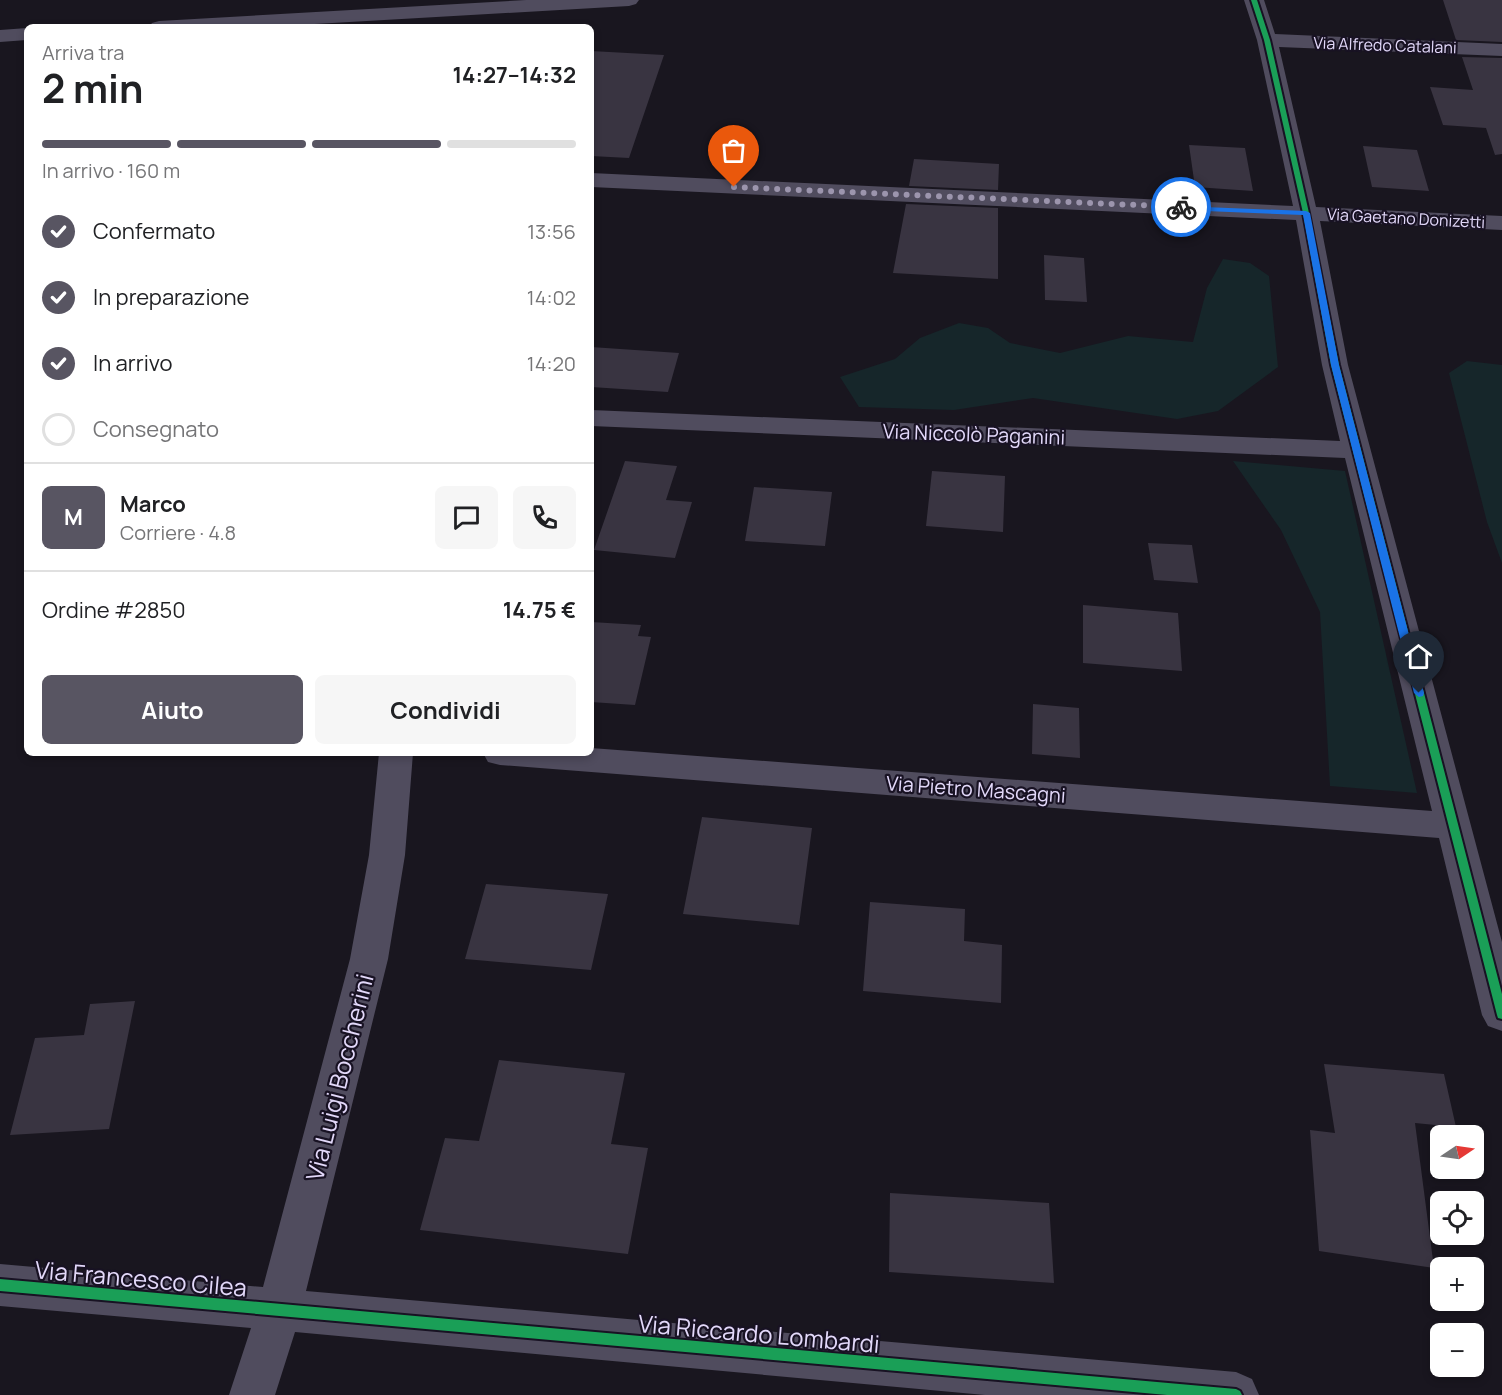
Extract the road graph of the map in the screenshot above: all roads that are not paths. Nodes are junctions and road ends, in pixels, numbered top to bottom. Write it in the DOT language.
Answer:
graph roads {
  1 [pos="629,0"];
  2 [pos="1254,0"];
  3 [pos="425,20"];
  4 [pos="273,24"];
  5 [pos="24,34"];
  6 [pos="0,36"];
  7 [pos="1267,40"];
  8 [pos="1502,50"];
  9 [pos="594,180"];
  10 [pos="1306,213"];
  11 [pos="1502,223"];
  12 [pos="594,418"];
  13 [pos="1357,450"];
  14 [pos="396,756"];
  15 [pos="539,756"];
  16 [pos="1453,826"];
  17 [pos="1502,1015"];
  18 [pos="0,1285"];
  19 [pos="279,1310"];
  20 [pos="252,1395"];
  21 [pos="1236,1395"];
  1 -- 3 [label="street"];
  2 -- 7 [label="street"];
  3 -- 4 [label="street"];
  5 -- 6 [label="street"];
  7 -- 8 [label="street, Via Alfredo Catalani"];
  7 -- 10 [label="street"];
  9 -- 10 [label="street, Via Gaetano Donizetti"];
  10 -- 11 [label="street, Via Gaetano Donizetti"];
  10 -- 13 [label="street"];
  12 -- 13 [label="street, Via Niccolò Paganini"];
  13 -- 16 [label="street"];
  14 -- 19 [label="street, Via Luigi Boccherini"];
  15 -- 16 [label="street, Via Pietro Mascagni"];
  16 -- 17 [label="street"];
  18 -- 19 [label="street, Via Francesco Cilea"];
  19 -- 20 [label="street, Via Luigi Boccherini"];
  19 -- 21 [label="street, Via Riccardo Lombardi"];
}
